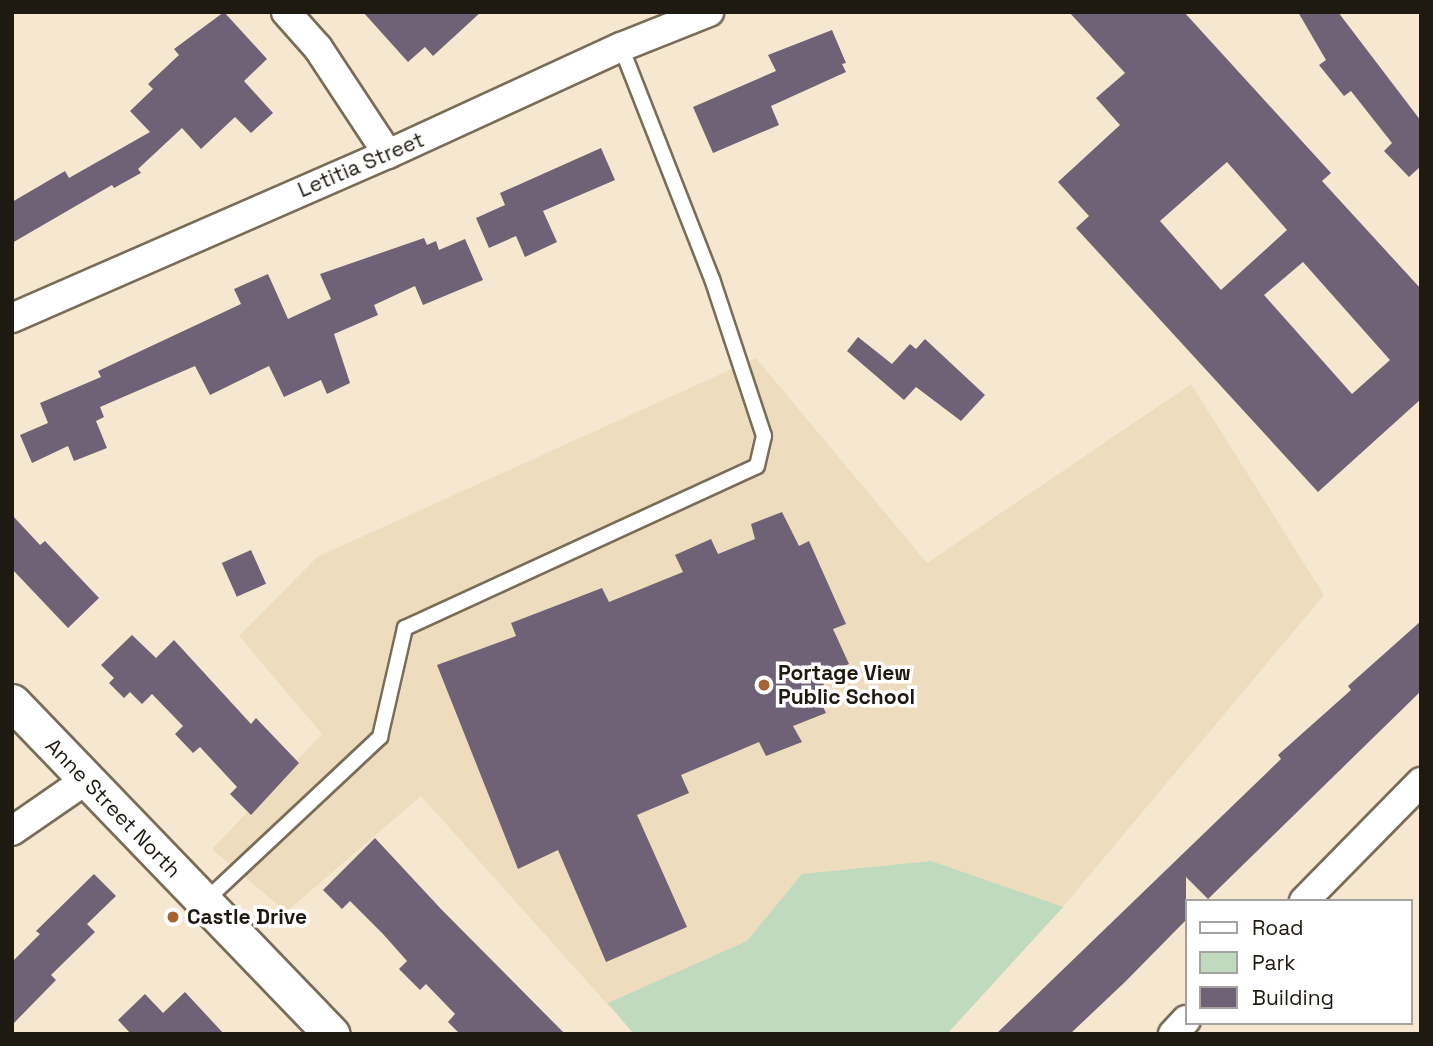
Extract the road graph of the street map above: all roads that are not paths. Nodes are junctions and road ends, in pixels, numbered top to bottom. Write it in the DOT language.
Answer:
graph roads {
  1 [pos="286,12"];
  2 [pos="709,12"];
  3 [pos="621,47"];
  4 [pos="388,155"];
  5 [pos="12,318"];
  6 [pos="12,702"];
  7 [pos="86,780"];
  8 [pos="1421,782"];
  9 [pos="12,831"];
  10 [pos="1306,899"];
  11 [pos="204,902"];
  12 [pos="332,1034"];
  1 -- 4 [label="street"];
  2 -- 3 [label="street, Letitia Street"];
  3 -- 4 [label="street, Letitia Street"];
  3 -- 11 [label="lane"];
  4 -- 5 [label="street, Letitia Street"];
  6 -- 7 [label="street, Anne Street North"];
  7 -- 9 [label="street"];
  7 -- 11 [label="street, Anne Street North"];
  8 -- 10 [label="street"];
  11 -- 12 [label="street, Anne Street North"];
}
